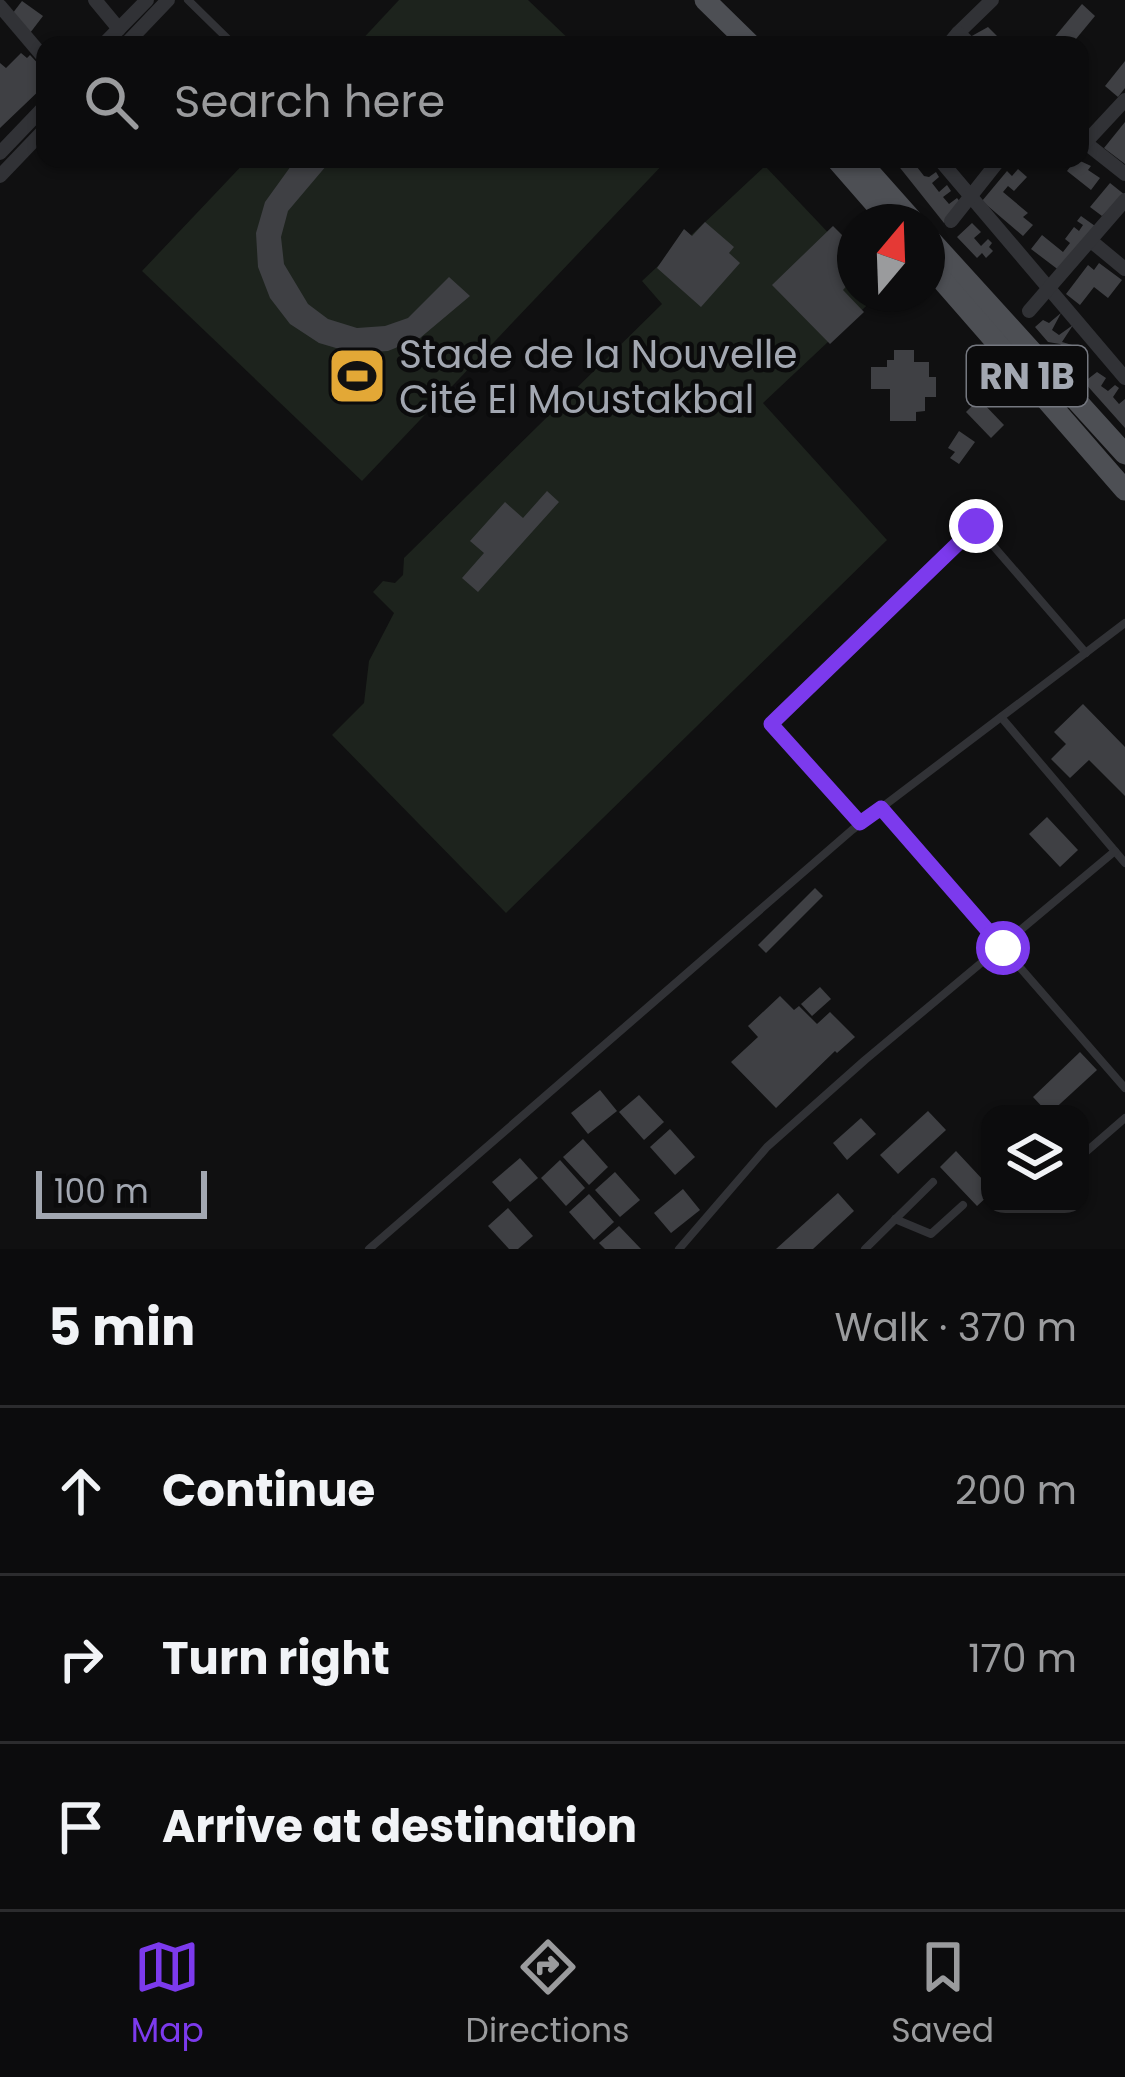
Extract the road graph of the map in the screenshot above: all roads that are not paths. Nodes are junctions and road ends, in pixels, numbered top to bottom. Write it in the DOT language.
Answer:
graph roads {
  1 [pos="95,0"];
  2 [pos="147,0"];
  3 [pos="168,0"];
  4 [pos="188,0"];
  5 [pos="690,0"];
  6 [pos="705,0"];
  7 [pos="992,0"];
  8 [pos="0,7"];
  9 [pos="119,28"];
  10 [pos="111,36"];
  11 [pos="134,36"];
  12 [pos="225,36"];
  13 [pos="735,36"];
  14 [pos="737,36"];
  15 [pos="956,36"];
  16 [pos="36,49"];
  17 [pos="1125,100"];
  18 [pos="36,115"];
  19 [pos="1089,135"];
  20 [pos="36,138"];
  21 [pos="1089,146"];
  22 [pos="0,153"];
  23 [pos="844,168"];
  24 [pos="865,168"];
  25 [pos="947,168"];
  26 [pos="993,168"];
  27 [pos="1125,174"];
  28 [pos="0,176"];
  29 [pos="971,196"];
  30 [pos="875,204"];
  31 [pos="898,204"];
  32 [pos="1122,211"];
  33 [pos="951,220"];
  34 [pos="1091,241"];
  35 [pos="945,255"];
  36 [pos="1125,269"];
  37 [pos="945,284"];
  38 [pos="1050,289"];
  39 [pos="1029,311"];
  40 [pos="1125,378"];
  41 [pos="1124,449"];
  42 [pos="1125,490"];
  43 [pos="1125,623"];
  44 [pos="1086,652"];
  45 [pos="1001,716"];
  46 [pos="881,808"];
  47 [pos="860,823"];
  48 [pos="1115,851"];
  49 [pos="1125,863"];
  50 [pos="1003,948"];
  51 [pos="1125,1088"];
  52 [pos="1125,1118"];
  53 [pos="1089,1149"];
  54 [pos="933,1182"];
  55 [pos="963,1205"];
  56 [pos="895,1219"];
  57 [pos="369,1249"];
  58 [pos="680,1249"];
  59 [pos="865,1249"];
  1 -- 9 [label="street"];
  2 -- 9 [label="street"];
  3 -- 11 [label="street"];
  4 -- 12 [label="lane"];
  5 -- 13 [label="main road"];
  6 -- 14 [label="main road"];
  7 -- 15 [label="street"];
  8 -- 16 [label="street"];
  9 -- 10 [label="street"];
  17 -- 19 [label="street"];
  18 -- 22 [label="street"];
  20 -- 28 [label="street"];
  21 -- 27 [label="street"];
  23 -- 30 [label="main road"];
  24 -- 31 [label="main road"];
  25 -- 29 [label="street"];
  26 -- 29 [label="street"];
  29 -- 33 [label="street"];
  29 -- 38 [label="street"];
  32 -- 34 [label="street"];
  34 -- 36 [label="street"];
  34 -- 38 [label="street"];
  35 -- 41 [label="main road, RN 1B"];
  37 -- 42 [label="main road, RN 1B"];
  38 -- 39 [label="street"];
  38 -- 40 [label="street"];
  43 -- 44 [label="lane"];
  44 -- 45 [label="lane"];
  44 -- 47 [label="lane"];
  45 -- 46 [label="lane"];
  45 -- 48 [label="lane"];
  46 -- 47 [label="lane"];
  46 -- 50 [label="lane"];
  47 -- 57 [label="lane"];
  48 -- 49 [label="lane"];
  48 -- 50 [label="lane"];
  50 -- 51 [label="lane"];
  50 -- 58 [label="lane"];
  52 -- 53 [label="lane"];
  54 -- 56 [label="lane"];
  55 -- 56 [label="lane"];
  56 -- 59 [label="lane"];
}
